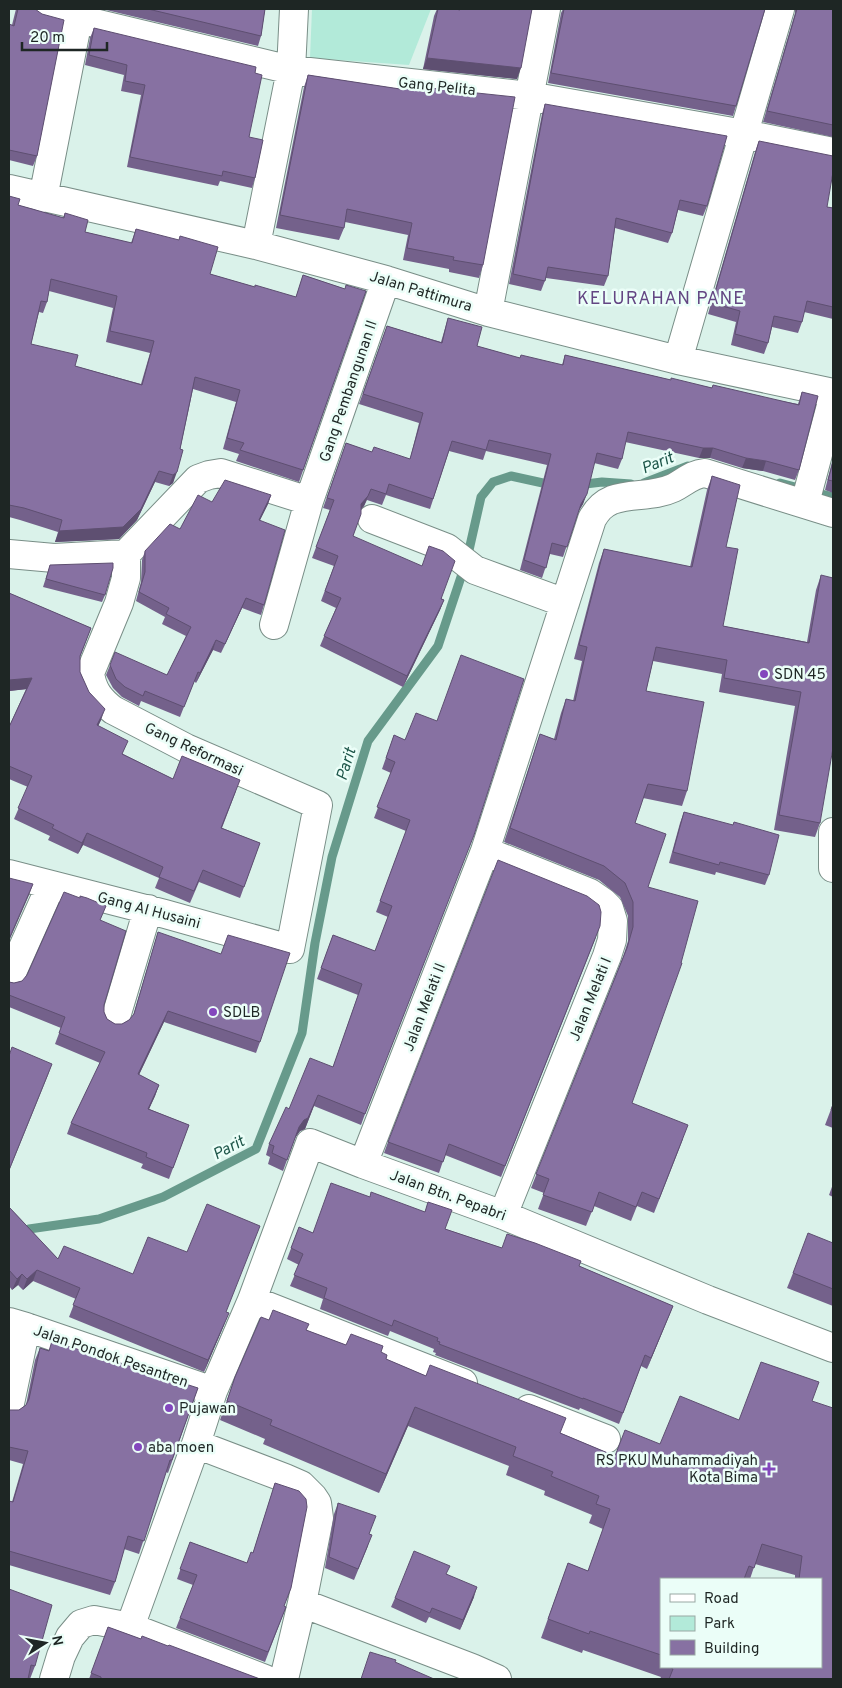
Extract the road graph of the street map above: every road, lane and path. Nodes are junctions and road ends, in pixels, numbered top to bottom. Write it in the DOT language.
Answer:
graph roads {
  1 [pos="43,9"];
  2 [pos="294,9"];
  3 [pos="546,9"];
  4 [pos="780,9"];
  5 [pos="79,14"];
  6 [pos="291,70"];
  7 [pos="529,96"];
  8 [pos="744,134"];
  9 [pos="833,152"];
  10 [pos="9,189"];
  11 [pos="43,198"];
  12 [pos="256,245"];
  13 [pos="386,280"];
  14 [pos="488,312"];
  15 [pos="678,360"];
  16 [pos="833,394"];
  17 [pos="833,398"];
  18 [pos="807,494"];
  19 [pos="309,501"];
  20 [pos="833,513"];
  21 [pos="372,519"];
  22 [pos="9,554"];
  23 [pos="126,554"];
  24 [pos="565,603"];
  25 [pos="274,625"];
  26 [pos="833,832"];
  27 [pos="485,850"];
  28 [pos="833,868"];
  29 [pos="9,874"];
  30 [pos="51,885"];
  31 [pos="148,909"];
  32 [pos="290,948"];
  33 [pos="9,979"];
  34 [pos="114,1020"];
  35 [pos="363,1164"];
  36 [pos="503,1215"];
  37 [pos="252,1300"];
  38 [pos="18,1325"];
  39 [pos="833,1348"];
  40 [pos="213,1391"];
  41 [pos="9,1408"];
  42 [pos="606,1439"];
  43 [pos="196,1444"];
  44 [pos="302,1603"];
  45 [pos="130,1627"];
  46 [pos="471,1674"];
  47 [pos="54,1679"];
  48 [pos="265,1679"];
  49 [pos="284,1679"];
  50 [pos="497,1679"];
  1 -- 5 [label="street, Gang Pelita"];
  2 -- 6 [label="street"];
  3 -- 7 [label="street"];
  4 -- 8 [label="street"];
  5 -- 6 [label="street, Gang Pelita"];
  5 -- 11 [label="street"];
  6 -- 7 [label="street, Gang Pelita"];
  6 -- 12 [label="street"];
  7 -- 8 [label="street, Gang Pelita"];
  7 -- 14 [label="street"];
  8 -- 9 [label="street, Gang Pelita"];
  8 -- 15 [label="street"];
  10 -- 11 [label="street, Jalan Pattimura"];
  11 -- 12 [label="street, Jalan Pattimura"];
  12 -- 13 [label="street, Jalan Pattimura"];
  13 -- 14 [label="street, Jalan Pattimura"];
  13 -- 19 [label="street, Gang Pembangunan II"];
  14 -- 15 [label="street, Jalan Pattimura"];
  15 -- 16 [label="street, Jalan Pattimura"];
  17 -- 18 [label="street"];
  18 -- 20 [label="street, Jalan Melati II"];
  18 -- 24 [label="street, Jalan Melati II"];
  19 -- 23 [label="street"];
  19 -- 25 [label="street, Gang Pembangunan II"];
  21 -- 24 [label="street"];
  22 -- 23 [label="street"];
  23 -- 32 [label="street, Gang Reformasi"];
  24 -- 27 [label="street, Jalan Melati II"];
  26 -- 28 [label="street"];
  27 -- 35 [label="street, Jalan Melati II"];
  27 -- 36 [label="street, Jalan Melati I"];
  29 -- 30 [label="street, Gang Al Husaini"];
  30 -- 31 [label="street, Gang Al Husaini"];
  30 -- 33 [label="street"];
  31 -- 32 [label="street, Gang Al Husaini"];
  31 -- 34 [label="street"];
  35 -- 36 [label="street, Jalan Btn. Pepabri"];
  35 -- 37 [label="street, Jalan Btn. Pepabri"];
  36 -- 39 [label="street, Jalan Btn. Pepabri"];
  37 -- 40 [label="street, Jalan Btn. Pepabri"];
  37 -- 42 [label="street"];
  38 -- 40 [label="street, Jalan Pondok Pesantren"];
  38 -- 41 [label="street"];
  40 -- 43 [label="street, Jalan Btn. Pepabri"];
  43 -- 44 [label="street"];
  43 -- 45 [label="street, Jalan Btn. Pepabri"];
  44 -- 46 [label="street"];
  44 -- 49 [label="street"];
  45 -- 47 [label="street"];
  45 -- 48 [label="street"];
  46 -- 50 [label="street"];
}
